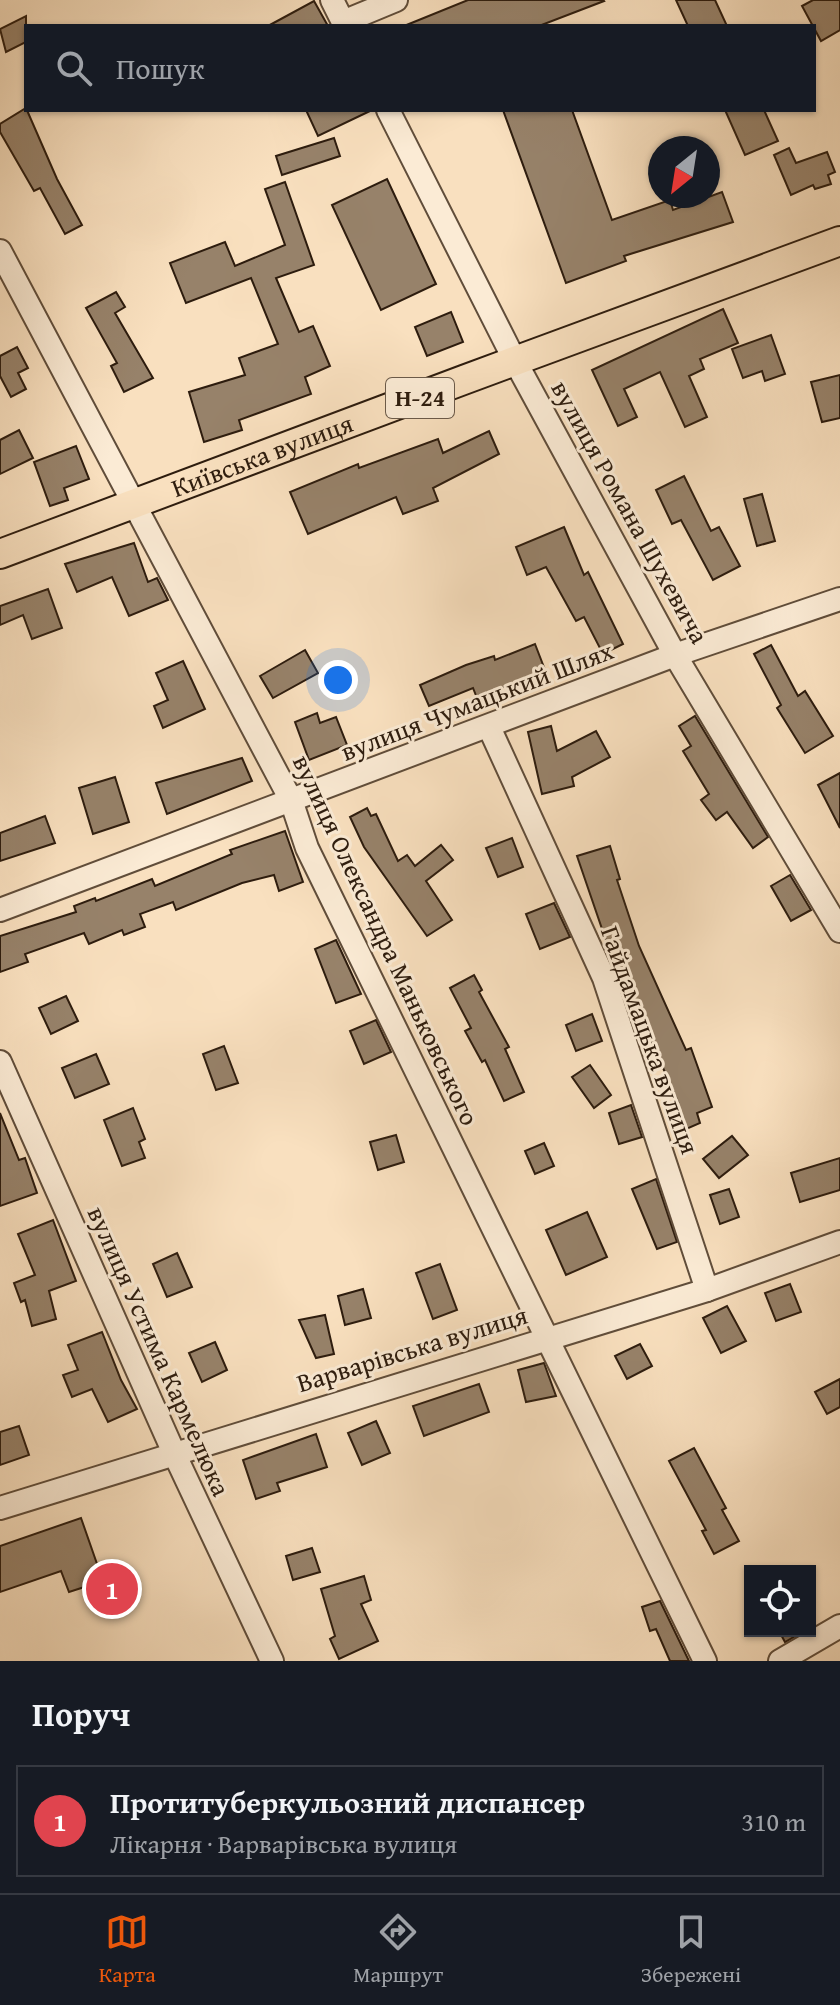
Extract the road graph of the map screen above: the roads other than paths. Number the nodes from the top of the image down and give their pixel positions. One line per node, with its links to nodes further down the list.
1 (332, 0): 3 (street)
2 (396, 0): 3 (street)
3 (344, 24)
4 (389, 112): 7 (street, вулиця Романа Шухевича)
5 (840, 241): 7 (main road, Київська вулиця / Н-24)
6 (0, 251): 8 (street, вулиця Олександра Маньковського)
7 (514, 359): 8 (main road, Київська вулиця / Н-24); 11 (street, вулиця Романа Шухевича)
8 (136, 503): 9 (main road, Київська вулиця / Н-24); 13 (street, вулиця Олександра Маньковського)
9 (0, 554)
10 (840, 599): 11 (street, вулиця Чумацький Шлях)
11 (675, 655): 12 (street, вулиця Чумацький Шлях); 15 (street, вулиця Романа Шухевича)
12 (489, 727): 13 (street, вулиця Чумацький Шлях); 18 (street, Гайдамацька вулиця)
13 (291, 800): 14 (street, вулиця Чумацький Шлях); 19 (street, вулиця Олександра Маньковського)
14 (0, 910)
15 (840, 931)
16 (0, 1062): 20 (street, вулиця Устима Кармелюка)
17 (840, 1242): 18 (street, Варварівська вулиця)
18 (707, 1290): 19 (street, Варварівська вулиця)
19 (546, 1338): 20 (street, Варварівська вулиця); 24 (street, вулиця Олександра Маньковського)
20 (174, 1453): 21 (street, Варварівська вулиця); 23 (street, вулиця Устима Кармелюка)
21 (0, 1508)
22 (840, 1626): 25 (street)
23 (272, 1661)
24 (705, 1661)
25 (780, 1661)

